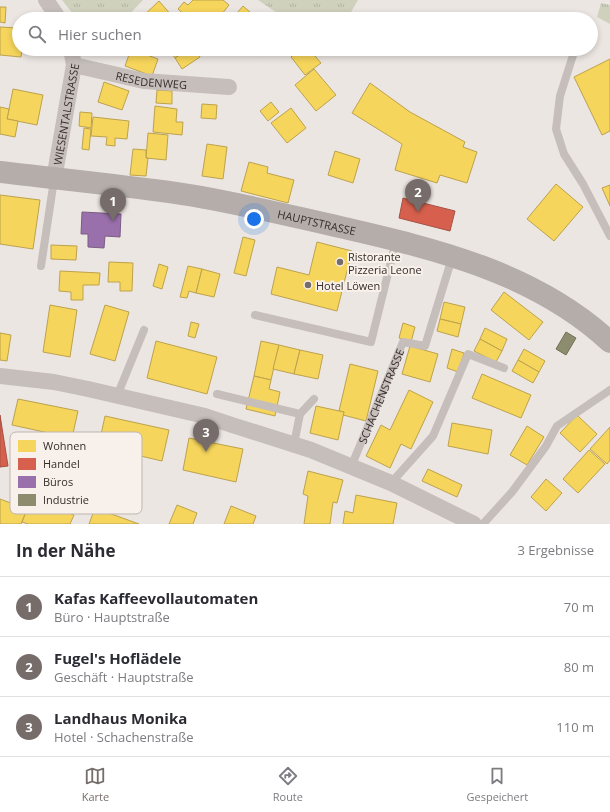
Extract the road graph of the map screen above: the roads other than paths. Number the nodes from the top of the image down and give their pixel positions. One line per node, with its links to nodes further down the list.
1 (46, 0): 2 (street)
2 (54, 12)
3 (72, 56): 5 (street, WIESENTALSTRASSE)
4 (573, 56): 9 (lane)
5 (74, 65): 6 (street, RESEDENWEG); 8 (street, WIESENTALSTRASSE)
6 (229, 87)
7 (0, 172): 8 (main road, HAUPTSTRASSE)
8 (54, 179): 10 (main road, HAUPTSTRASSE); 12 (lane)
9 (610, 236)
10 (396, 240): 11 (main road, HAUPTSTRASSE); 13 (lane)
11 (452, 257): 15 (main road, HAUPTSTRASSE); 24 (lane, SCHACHENSTRASSE)
12 (41, 266)
13 (256, 315)
14 (144, 330): 20 (lane)
15 (610, 342)
16 (504, 368): 25 (lane)
17 (0, 376): 20 (street)
18 (610, 390): 27 (lane)
19 (217, 394): 22 (lane)
20 (117, 396): 23 (street)
21 (314, 399): 22 (lane)
22 (300, 414): 23 (lane)
23 (294, 444): 24 (street)
24 (351, 467): 25 (street)
25 (391, 483): 26 (street)
26 (474, 524)
27 (483, 524)

